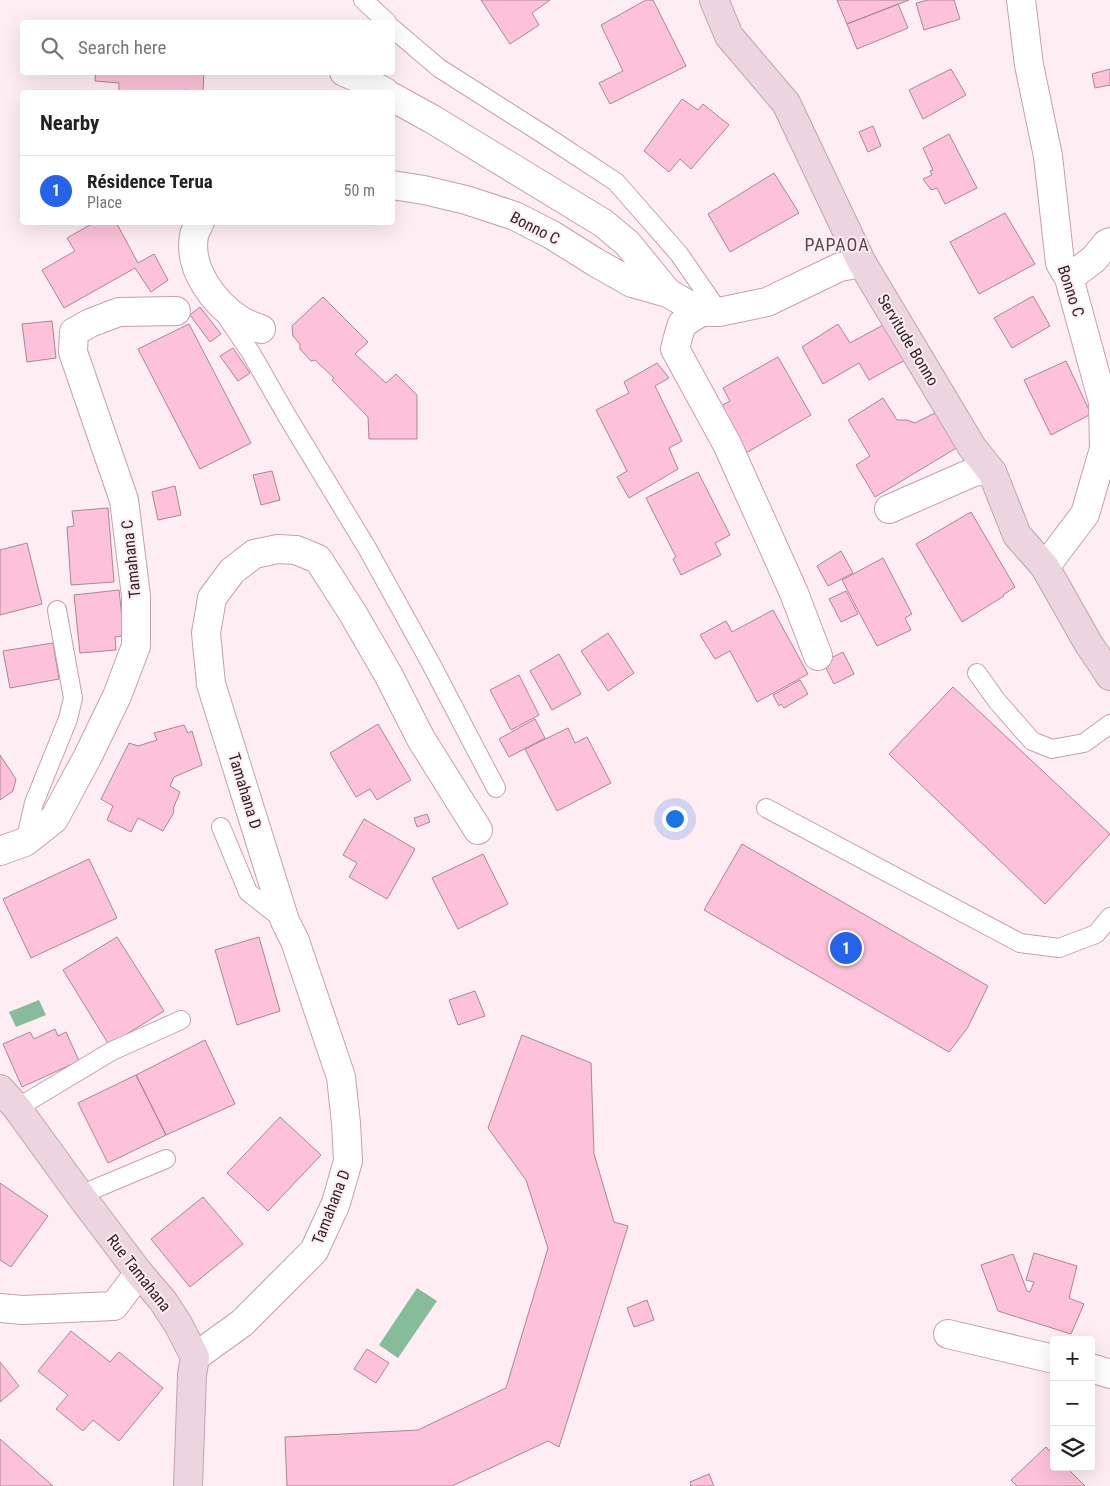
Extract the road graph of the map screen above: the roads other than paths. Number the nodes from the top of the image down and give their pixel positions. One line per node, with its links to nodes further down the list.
1 (363, 0): 4 (lane)
2 (714, 0): 12 (street, Servitude Bonno)
3 (1020, 6): 13 (street, Bonno C)
4 (385, 20)
5 (395, 31): 17 (lane)
6 (353, 75): 7 (street)
7 (380, 90)
8 (395, 99): 14 (street)
9 (395, 185): 14 (street, Bonno C)
10 (199, 225): 15 (street)
11 (1110, 242): 13 (street)
12 (862, 263): 17 (street); 19 (street, Servitude Bonno)
13 (1069, 278): 21 (street, Bonno C)
14 (668, 293): 17 (street)
15 (212, 294): 18 (street); 27 (lane)
16 (176, 311): 31 (street, Tamahana C)
17 (710, 312): 23 (street)
18 (261, 329)
19 (992, 472): 20 (street); 21 (street, Servitude Bonno)
20 (889, 509)
21 (1045, 567): 25 (street, Servitude Bonno)
22 (57, 610): 31 (lane)
23 (818, 656)
24 (977, 673): 26 (lane)
25 (1110, 676)
26 (1110, 724)
27 (496, 788)
28 (766, 808): 33 (lane)
29 (221, 827): 34 (lane)
30 (478, 830): 34 (street, Tamahana D)
31 (25, 842): 32 (street, Tamahana C)
32 (0, 851)
33 (1110, 917)
34 (285, 921): 42 (street, Tamahana D)
35 (181, 1020): 36 (lane)
36 (8, 1099): 38 (street, Rue Tamahana)
37 (166, 1159): 38 (lane)
38 (80, 1195): 39 (street, Rue Tamahana)
39 (139, 1273): 40 (street); 42 (street, Rue Tamahana)
40 (0, 1308)
41 (948, 1334): 43 (street)
42 (196, 1357): 46 (street)
43 (1050, 1358)
44 (1095, 1369): 45 (street)
45 (1110, 1374)
46 (188, 1486)

